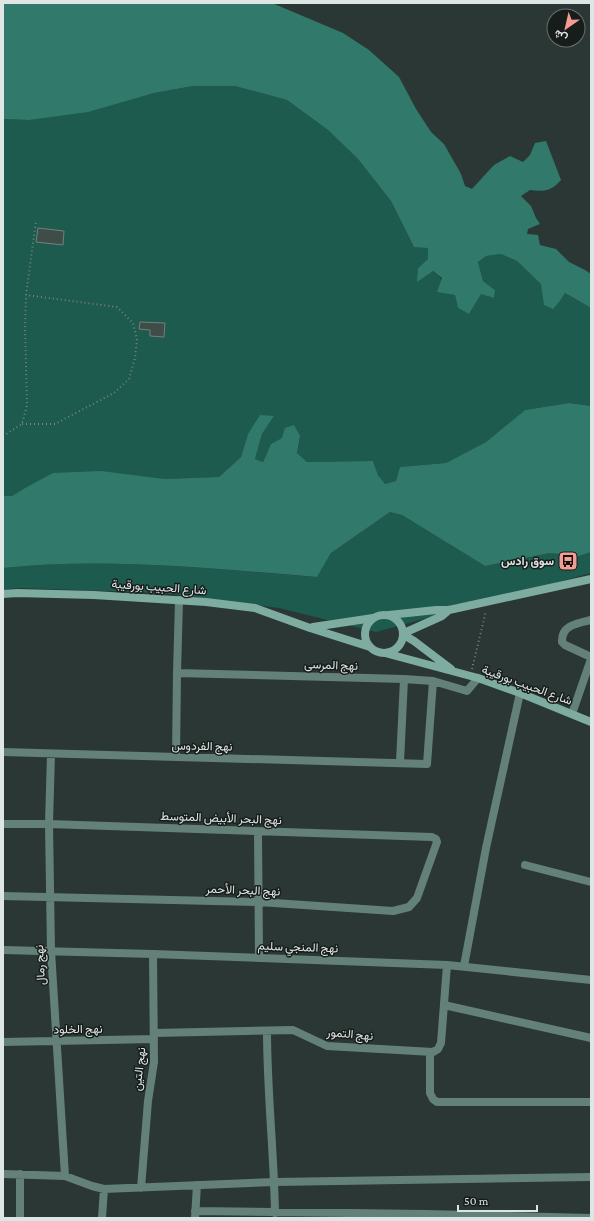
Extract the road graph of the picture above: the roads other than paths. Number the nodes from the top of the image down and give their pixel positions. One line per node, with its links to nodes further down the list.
1 (591, 578): 4 (street)
2 (3, 594): 3 (street, شارع الحبيب بورقيبة)
3 (180, 600): 8 (street, شارع الحبيب بورقيبة); 14 (street)
4 (449, 610): 5 (street); 9 (street)
5 (389, 615): 6 (street); 9 (street)
6 (374, 618): 8 (street, شارع الحبيب بورقيبة); 10 (street)
7 (591, 620): 12 (street)
8 (310, 628): 10 (street, شارع الحبيب بورقيبة)
9 (404, 634): 11 (street); 13 (street, شارع الحبيب بورقيبة)
10 (370, 647): 11 (street)
11 (385, 653): 13 (street, شارع الحبيب بورقيبة)
12 (591, 658): 19 (street)
13 (454, 672): 15 (street, شارع الحبيب بورقيبة)
14 (177, 673): 16 (street, نهج المرسى); 23 (street)
15 (474, 677): 17 (street, نهج المرسى); 18 (street, شارع الحبيب بورقيبة)
16 (404, 679): 17 (street, نهج المرسى); 24 (street)
17 (433, 681): 24 (street, نهج الفردوس)
18 (520, 693): 19 (street, شارع الحبيب بورقيبة); 39 (street)
19 (572, 714): 20 (street, شارع الحبيب بورقيبة)
20 (591, 722)
21 (3, 752): 22 (street, نهج الفردوس)
22 (51, 754): 23 (street, نهج الفردوس); 26 (street, نهج رمال)
23 (176, 757): 24 (street, نهج الفردوس)
24 (400, 762)
25 (3, 824): 26 (street, نهج البحر الأبيض المتوسط)
26 (49, 824): 27 (street, نهج البحر الأبيض المتوسط); 32 (street, نهج رمال)
27 (258, 832): 28 (street, نهج البحر الأبيض المتوسط); 33 (street)
28 (437, 840): 33 (street, نهج البحر الأحمر)
29 (525, 865): 30 (street)
30 (591, 882)
31 (3, 896): 32 (street, نهج البحر الأحمر)
32 (50, 896): 33 (street, نهج البحر الأحمر); 35 (street, نهج رمال)
33 (259, 902): 37 (street)
34 (3, 950): 35 (street, نهج المنجي سليم)
35 (51, 951): 36 (street, نهج المنجي سليم); 45 (street, نهج رمال)
36 (153, 954): 37 (street, نهج المنجي سليم); 43 (street, نهج التين)
37 (259, 958): 38 (street, نهج المنجي سليم)
38 (447, 965): 39 (street, نهج المنجي سليم); 41 (street)
39 (464, 966): 40 (street, نهج المنجي سليم)
40 (591, 980)
41 (444, 1006): 44 (street); 47 (street)
42 (267, 1031): 43 (street, نهج التمور); 47 (street, نهج التمور); 53 (street)
43 (154, 1036): 45 (street, نهج الخلود); 55 (street, نهج التين)
44 (591, 1038)
45 (56, 1041): 46 (street, نهج الخلود); 51 (street, نهج رمال)
46 (3, 1042)
47 (430, 1052): 48 (street)
48 (591, 1102)
49 (3, 1174): 50 (street)
50 (20, 1174): 51 (street); 62 (street)
51 (65, 1176): 56 (street)
52 (591, 1177): 53 (street)
53 (275, 1182): 54 (street); 57 (street)
54 (197, 1185): 55 (street); 58 (street)
55 (141, 1188): 56 (street)
56 (104, 1189): 63 (street)
57 (275, 1213): 58 (street); 59 (street)
58 (195, 1215)
59 (286, 1215): 60 (street)
60 (368, 1215): 61 (street)
61 (426, 1216): 64 (street)
62 (20, 1218)
63 (102, 1218)
64 (591, 1218)

